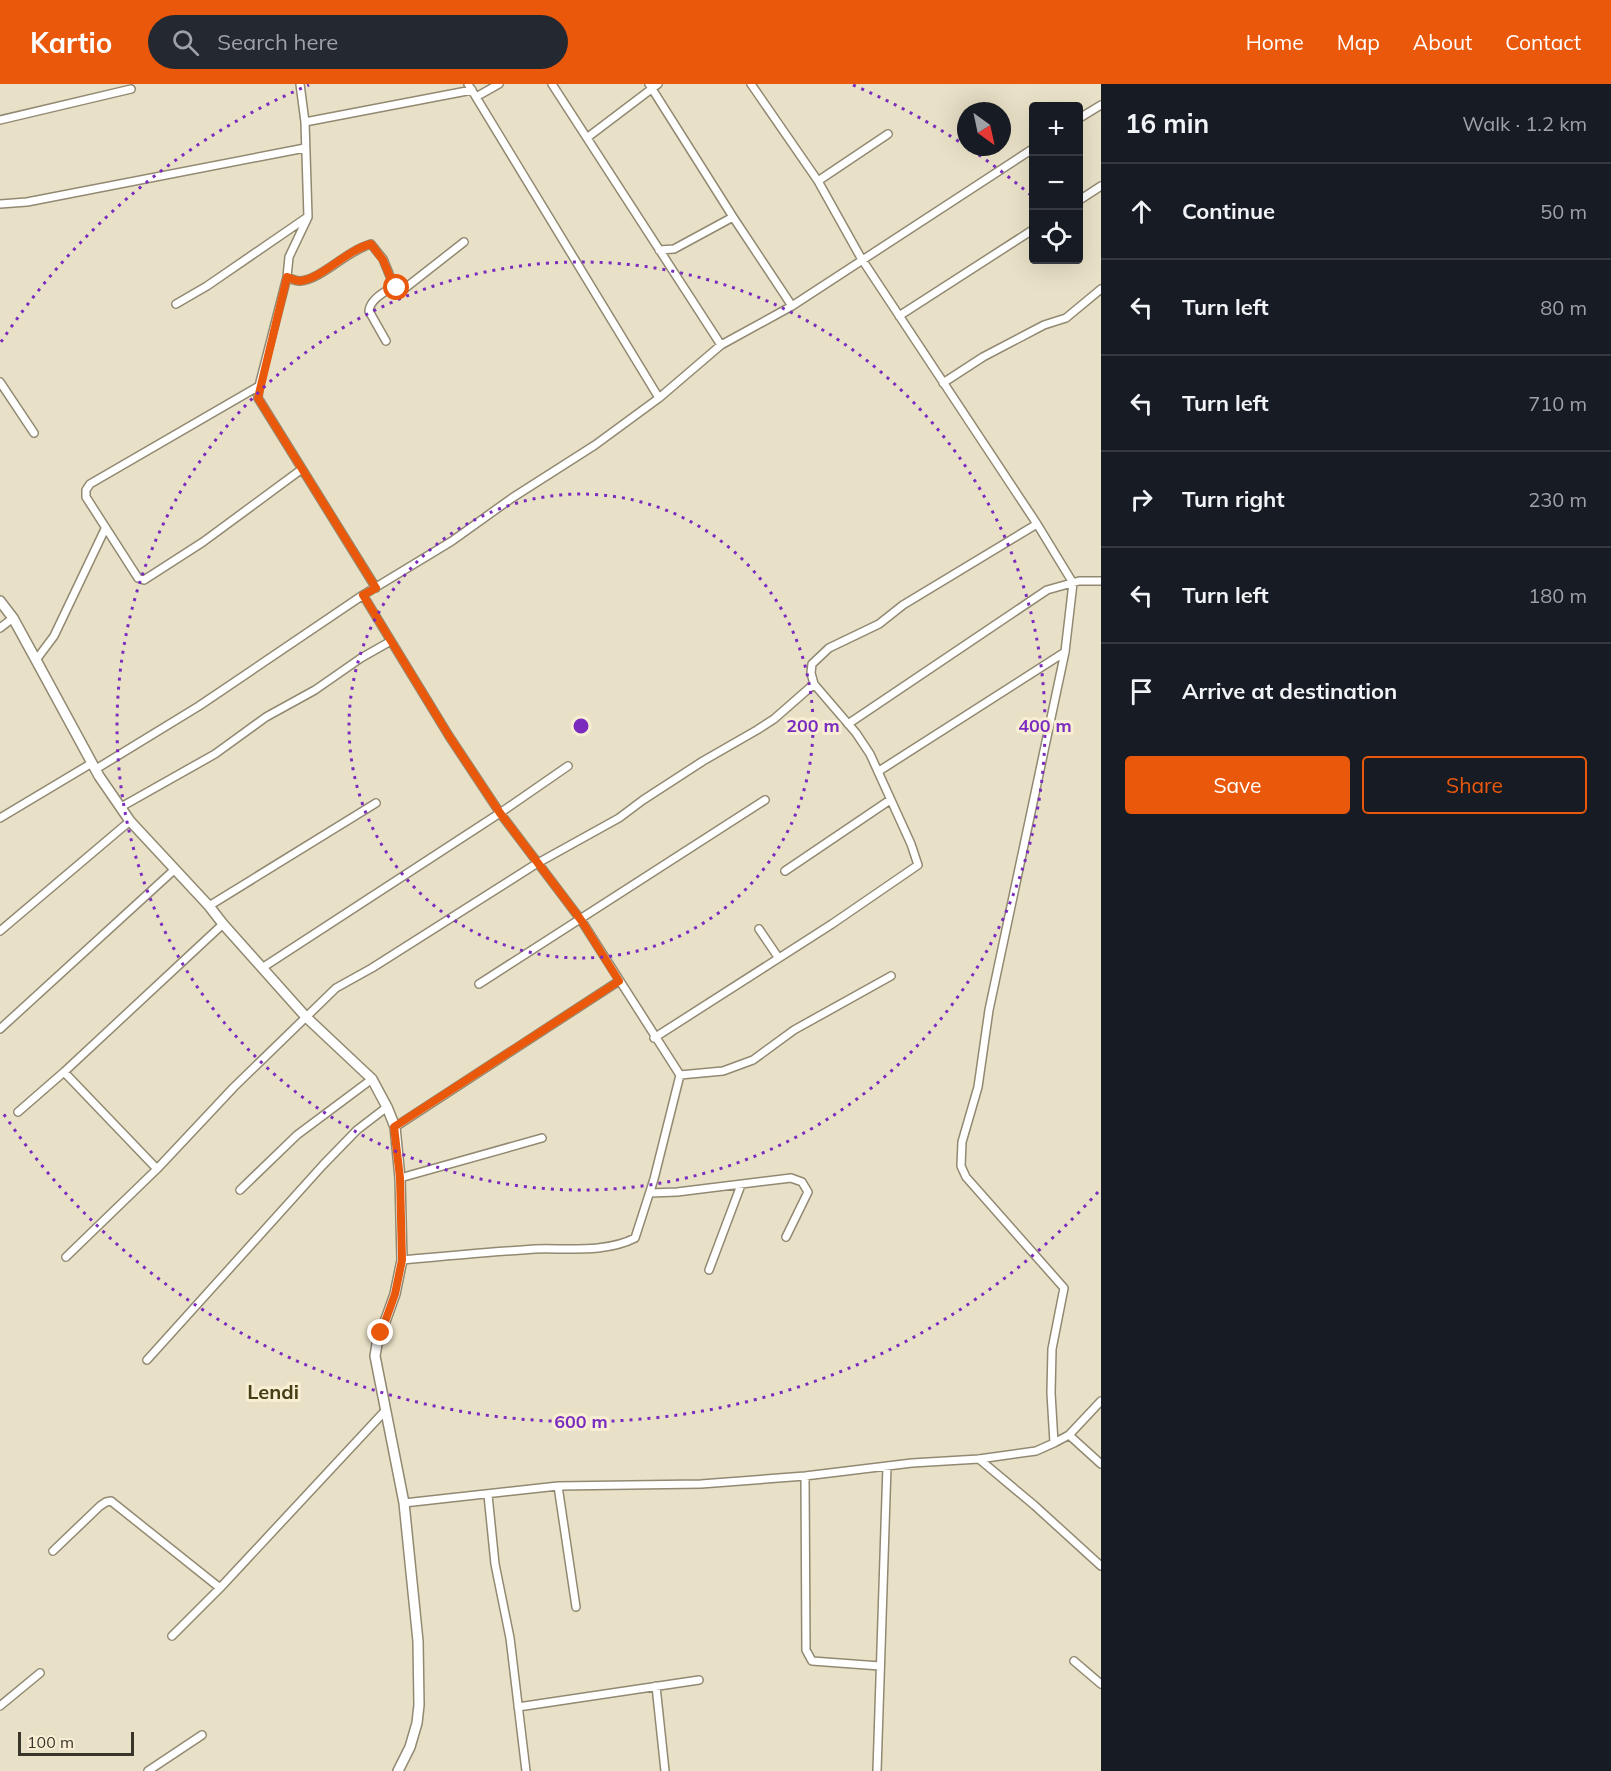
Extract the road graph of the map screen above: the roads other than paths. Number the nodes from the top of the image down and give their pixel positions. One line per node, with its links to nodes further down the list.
1 (300, 84): 11 (street)
2 (499, 84): 7 (street)
3 (552, 84): 13 (street)
4 (751, 84): 16 (street)
5 (653, 85): 13 (street); 21 (street)
6 (131, 89): 10 (street)
7 (472, 91): 11 (street); 37 (street)
8 (1101, 105): 9 (street)
9 (1083, 116)
10 (0, 120)
11 (305, 122): 14 (street)
12 (888, 134): 16 (street)
13 (588, 136): 24 (street)
14 (305, 148): 19 (street); 20 (street)
15 (1029, 151): 25 (street)
16 (818, 181): 25 (street)
17 (1101, 186): 18 (street)
18 (1083, 198)
19 (0, 204)
20 (308, 217): 26 (street); 29 (street)
21 (733, 217): 24 (street); 30 (street)
22 (1029, 233): 31 (street)
23 (464, 242): 27 (street)
24 (659, 250): 33 (street)
25 (861, 258): 30 (street); 31 (street)
26 (287, 277): 27 (street); 36 (street)
27 (394, 286): 32 (street)
28 (1101, 289): 35 (street)
29 (176, 304)
30 (792, 306): 33 (street)
31 (899, 316): 35 (street)
32 (386, 341)
33 (721, 345): 37 (street)
34 (0, 382): 38 (street)
35 (943, 383): 40 (street)
36 (259, 386): 39 (street); 41 (street)
37 (659, 398): 44 (street)
38 (34, 433)
39 (302, 469): 41 (street); 44 (street)
40 (1037, 524): 43 (street); 52 (street)
41 (105, 529): 51 (street)
42 (1101, 581): 43 (street)
43 (1073, 583): 50 (street); 53 (street)
44 (376, 588): 45 (street)
45 (363, 595): 49 (street); 54 (street)
46 (0, 601): 47 (main road)
47 (12, 618): 48 (street); 51 (main road)
48 (0, 628)
49 (391, 640): 60 (street); 61 (street)
50 (1065, 652): 56 (street); 100 (street)
51 (36, 660): 54 (main road)
52 (814, 684): 53 (street); 64 (street)
53 (848, 724): 56 (street)
54 (94, 766): 60 (main road); 62 (street)
55 (568, 766): 61 (street)
56 (879, 771): 57 (street)
57 (890, 800): 66 (street); 72 (street)
58 (765, 801): 68 (street)
59 (376, 803): 67 (street)
60 (121, 807): 63 (main road)
61 (500, 813): 64 (street); 73 (street)
62 (0, 818)
63 (130, 821): 65 (main road); 71 (street)
64 (536, 864): 68 (street); 77 (street)
65 (174, 870): 67 (main road); 78 (street)
66 (785, 871)
67 (209, 906): 69 (main road)
68 (581, 920): 75 (street); 76 (street)
69 (223, 924): 73 (main road); 80 (street)
70 (759, 929): 72 (street)
71 (0, 931)
72 (777, 957): 79 (street)
73 (262, 968): 77 (main road)
74 (891, 976): 81 (street)
75 (619, 981): 79 (street); 85 (street)
76 (479, 984)
77 (306, 1017): 82 (main road); 87 (street)
78 (0, 1029)
79 (654, 1038): 81 (street)
80 (64, 1072): 84 (street); 87 (street)
81 (680, 1075): 91 (street)
82 (372, 1079): 83 (main road); 90 (street)
83 (387, 1107): 85 (main road); 96 (street)
84 (18, 1112)
85 (394, 1127): 88 (main road)
86 (543, 1138): 88 (street)
87 (157, 1169): 93 (street)
88 (400, 1178): 94 (main road)
89 (741, 1185): 91 (street); 92 (street); 95 (street)
90 (240, 1190)
91 (650, 1192): 94 (street)
92 (786, 1237)
93 (66, 1257)
94 (402, 1260): 98 (main road)
95 (709, 1270)
96 (147, 1360)
97 (1101, 1401): 99 (street)
98 (384, 1412): 107 (main road); 110 (street)
99 (1068, 1435): 100 (street); 102 (street)
100 (1054, 1443): 101 (street)
101 (979, 1459): 103 (street); 109 (street)
102 (1101, 1464)
103 (887, 1466): 104 (street); 114 (street)
104 (805, 1476): 105 (street); 114 (street)
105 (558, 1486): 106 (street); 111 (street)
106 (488, 1495): 107 (street); 120 (street)
107 (404, 1503): 123 (main road)
108 (53, 1551): 110 (street)
109 (1101, 1566)
110 (220, 1588): 112 (street)
111 (576, 1607)
112 (172, 1636)
113 (1074, 1661): 117 (street)
114 (880, 1666): 126 (street)
115 (40, 1673): 119 (street)
116 (699, 1680): 118 (street)
117 (1101, 1684)
118 (656, 1686): 120 (street); 125 (street)
119 (0, 1706)
120 (518, 1707): 124 (street)
121 (202, 1735): 122 (street)
122 (148, 1771)
123 (398, 1771)
124 (526, 1771)
125 (665, 1771)
126 (877, 1771)

